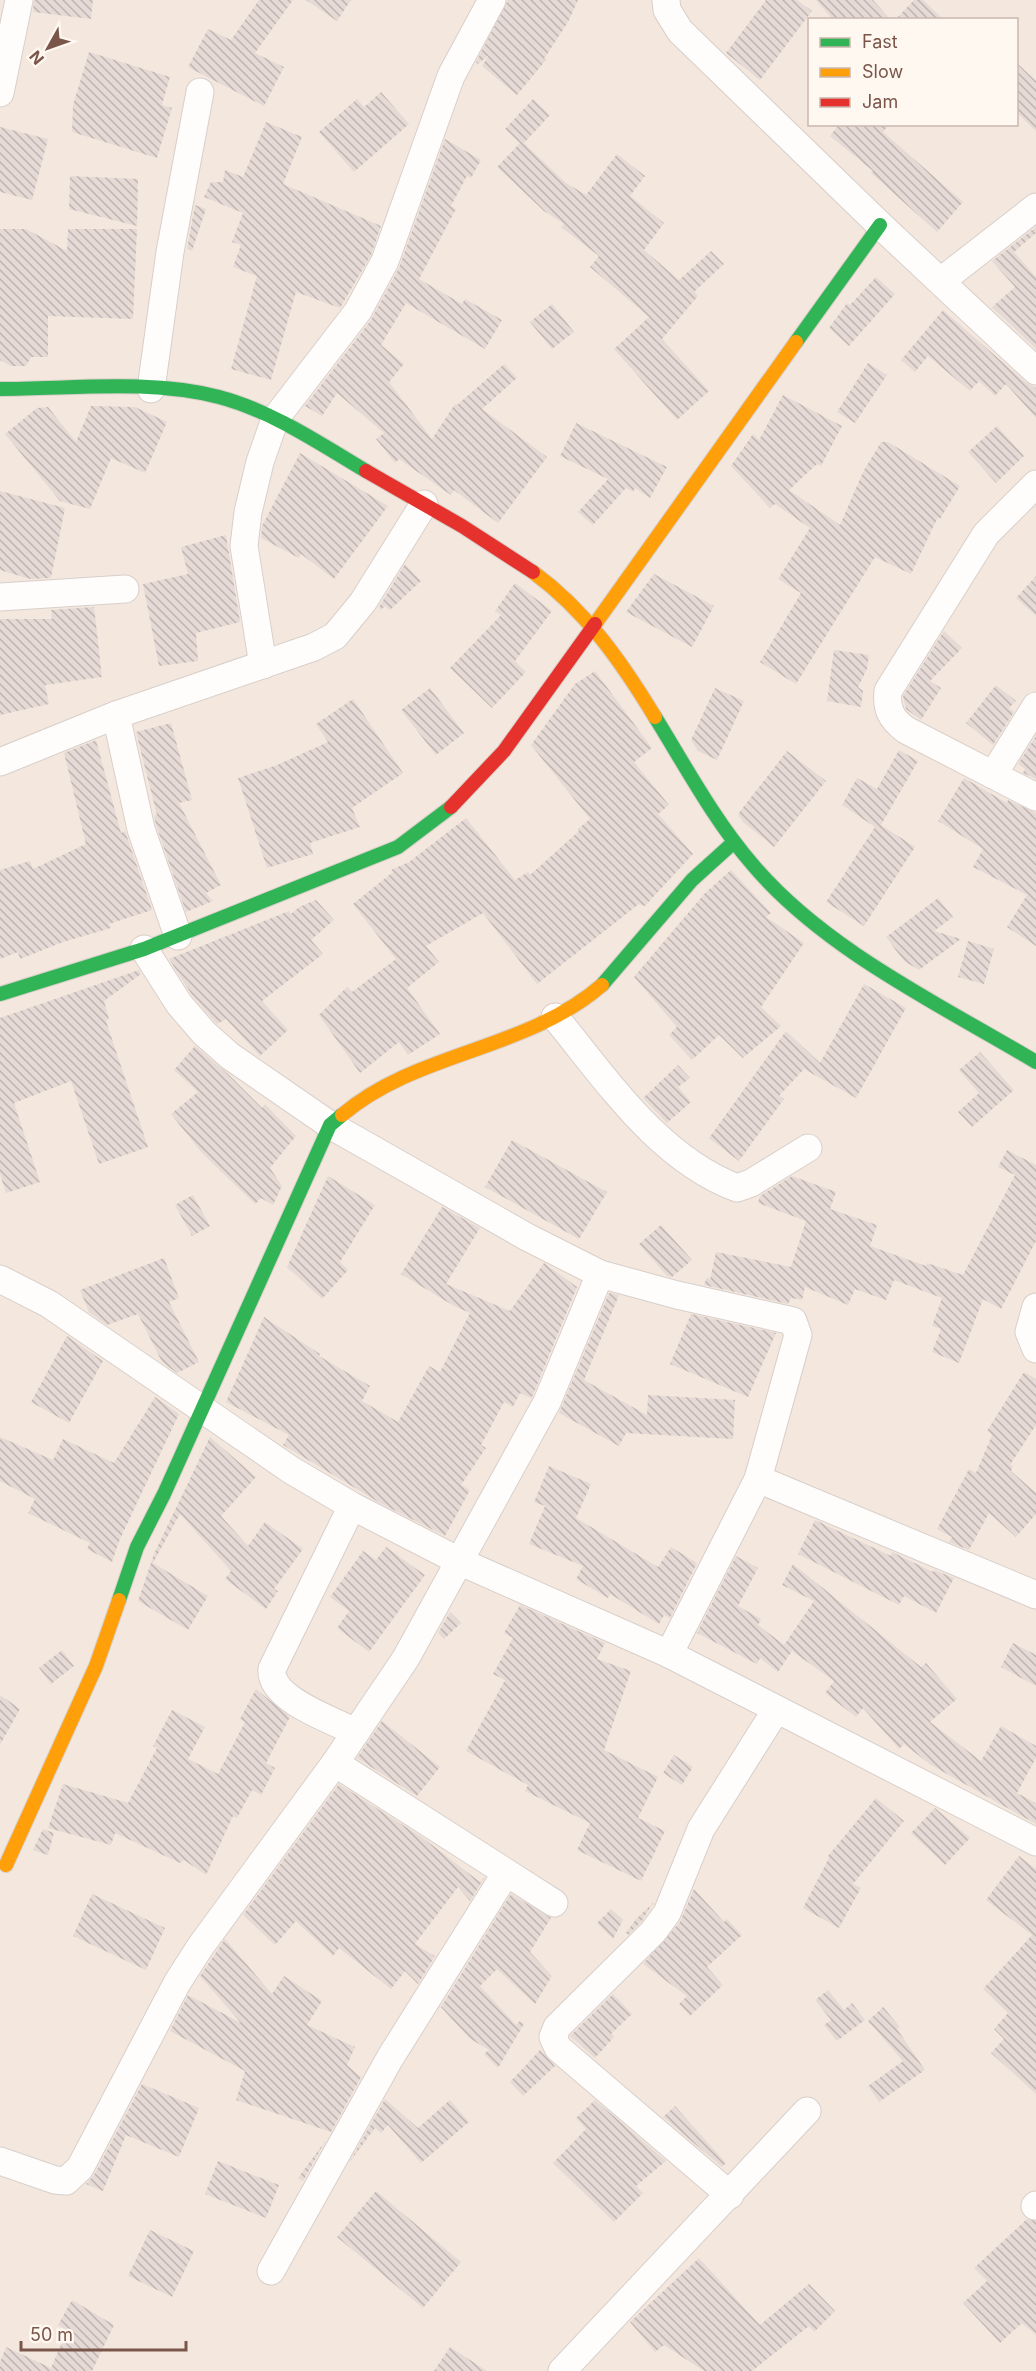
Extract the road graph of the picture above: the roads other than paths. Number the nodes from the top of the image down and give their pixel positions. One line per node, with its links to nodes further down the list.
1 (19, 0): 5 (street)
2 (492, 0): 12 (street)
3 (666, 0): 7 (street)
4 (200, 92): 11 (street)
5 (0, 93)
6 (1036, 207): 8 (street)
7 (880, 225): 8 (street); 17 (street)
8 (941, 280): 9 (street)
9 (1036, 371)
10 (0, 389): 11 (street)
11 (151, 389): 12 (street)
12 (275, 419): 14 (street); 18 (street)
13 (1036, 484): 22 (street)
14 (424, 504): 17 (street); 18 (street)
15 (125, 589): 16 (street)
16 (0, 597)
17 (593, 625): 24 (street); 25 (street)
18 (263, 665): 20 (street)
19 (1036, 706): 22 (street)
20 (116, 715): 21 (street); 25 (street)
21 (0, 762)
22 (993, 775): 23 (street)
23 (1036, 797)
24 (734, 842): 28 (street); 29 (street)
25 (178, 936): 26 (street)
26 (144, 949): 27 (street); 30 (street)
27 (0, 993)
28 (555, 1017): 30 (street); 31 (street)
29 (1036, 1062)
30 (330, 1125): 32 (street); 36 (street)
31 (808, 1148)
32 (600, 1274): 37 (street); 39 (street)
33 (0, 1280): 36 (street)
34 (1036, 1307): 35 (street)
35 (1036, 1349)
36 (202, 1408): 38 (street); 46 (street)
37 (758, 1479): 40 (street); 41 (street)
38 (352, 1506): 39 (street); 43 (street)
39 (461, 1562): 41 (street); 43 (street)
40 (1036, 1595)
41 (669, 1654): 42 (street)
42 (776, 1710): 45 (street); 51 (street)
43 (356, 1732): 44 (street)
44 (335, 1763): 47 (street); 50 (street)
45 (1036, 1842)
46 (6, 1865)
47 (506, 1873): 48 (street); 52 (street)
48 (554, 1903)
49 (807, 2111): 51 (street)
50 (0, 2161)
51 (730, 2195): 53 (street)
52 (271, 2271)
53 (562, 2371)

